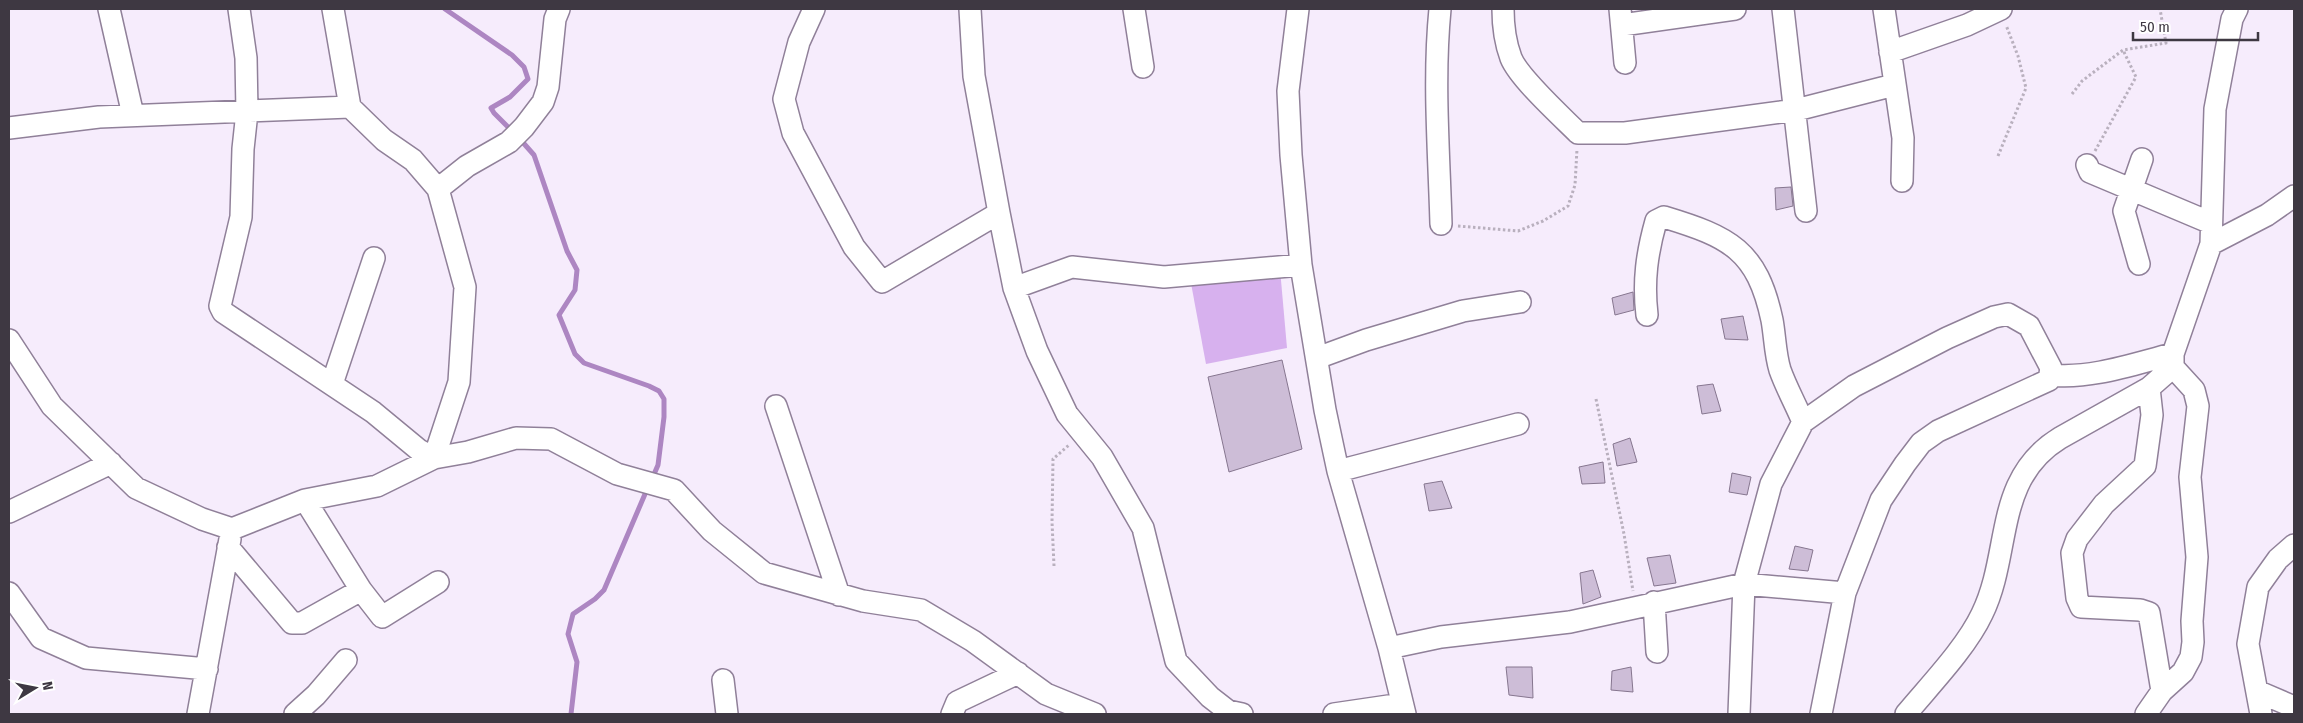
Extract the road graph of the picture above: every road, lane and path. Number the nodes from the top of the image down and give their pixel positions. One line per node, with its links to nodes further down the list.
1 (109, 9): 27 (street)
2 (239, 9): 26 (street)
3 (333, 9): 24 (street)
4 (558, 9): 34 (street)
5 (814, 9): 38 (street)
6 (970, 9): 38 (street)
7 (1134, 9): 21 (street)
8 (1298, 9): 44 (street)
9 (1440, 9): 40 (street)
10 (1503, 9): 29 (street)
11 (1735, 9): 17 (street)
12 (1783, 9): 25 (street)
13 (1884, 9): 19 (street)
14 (2000, 9): 19 (street); 30 (path)
15 (2160, 9): 18 (path)
16 (2237, 9): 39 (street)
17 (1621, 17): 20 (street)
18 (2123, 50): 23 (path); 32 (path)
19 (1890, 52): 22 (street)
20 (1625, 64)
21 (1143, 67)
22 (1894, 85): 25 (street); 33 (street)
23 (2072, 94)
24 (350, 107): 26 (street); 34 (street)
25 (1796, 110): 29 (street); 37 (street)
26 (247, 112): 27 (street); 52 (street)
27 (133, 115): 28 (street)
28 (9, 128)
29 (1578, 133): 40 (path)
30 (1998, 156)
31 (2142, 159): 35 (street)
32 (2087, 165): 35 (street)
33 (1902, 181)
34 (438, 189): 59 (street)
35 (2130, 189): 39 (street); 43 (street)
36 (2294, 196): 41 (street)
37 (1806, 211)
38 (998, 213): 45 (street)
39 (2211, 223): 41 (street)
40 (1441, 224)
41 (2211, 244): 50 (street)
42 (374, 258): 52 (street)
43 (2139, 264)
44 (1300, 265): 45 (street); 49 (street)
45 (1014, 288): 58 (street)
46 (1520, 302): 49 (street)
47 (1647, 314): 56 (street)
48 (9, 340): 60 (street)
49 (1317, 358): 61 (street)
50 (2173, 361): 51 (street); 53 (street); 80 (street)
51 (2052, 375): 56 (street); 71 (street)
52 (332, 384): 59 (street)
53 (2149, 388): 80 (street); 93 (street)
54 (1596, 399): 73 (path)
55 (776, 406): 72 (street)
56 (1803, 422): 68 (street)
57 (1518, 424): 61 (street)
58 (1082, 433): 66 (path); 89 (street)
59 (434, 458): 62 (street); 72 (street)
60 (111, 463): 63 (street); 64 (street)
61 (1338, 471): 74 (street)
62 (305, 500): 64 (street); 69 (street)
63 (9, 512)
64 (230, 538): 69 (street); 77 (street)
65 (2294, 545): 81 (street)
66 (1054, 566)
67 (438, 582): 69 (street)
68 (1744, 584): 71 (street); 73 (street); 91 (street)
69 (361, 590)
70 (9, 593): 77 (street)
71 (1845, 593): 92 (street)
72 (839, 595): 78 (street)
73 (1644, 604): 74 (street); 75 (street)
74 (1389, 648): 83 (street)
75 (1657, 652)
76 (346, 660): 85 (street)
77 (207, 669): 84 (street)
78 (1018, 673): 87 (street); 88 (street)
79 (723, 680): 86 (street)
80 (2162, 691): 94 (street)
81 (2259, 692): 82 (street); 95 (street)
82 (2294, 707)
83 (1403, 709): 90 (street)
84 (198, 714)
85 (295, 714)
86 (727, 714)
87 (952, 714)
88 (1095, 714)
89 (1242, 714)
90 (1334, 714)
91 (1739, 714)
92 (1821, 714)
93 (1906, 714)
94 (2146, 714)
95 (2261, 714)

